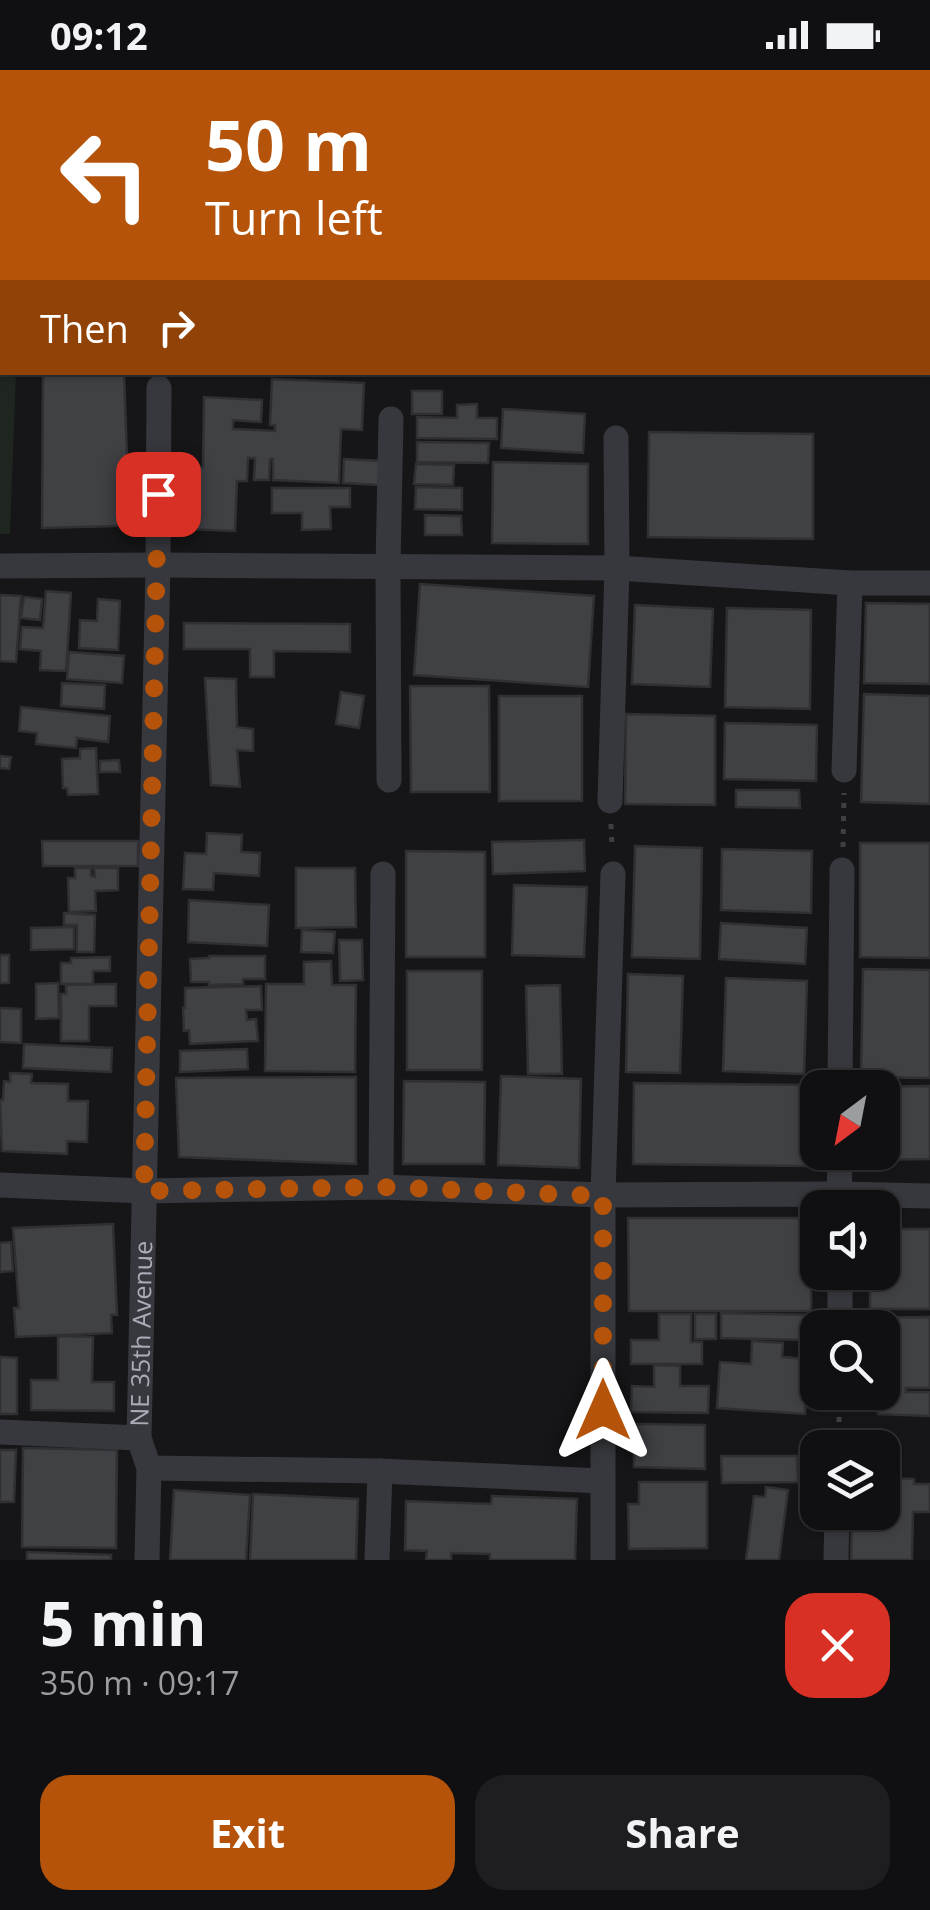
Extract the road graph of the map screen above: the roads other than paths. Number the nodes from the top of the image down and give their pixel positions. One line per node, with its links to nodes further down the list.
1 (159, 388): 4 (street, NE 35th Avenue)
2 (391, 419): 6 (street)
3 (616, 438): 7 (street)
4 (158, 564): 5 (street); 6 (street); 19 (street, NE 35th Avenue)
5 (0, 566)
6 (388, 566): 7 (street); 11 (street)
7 (617, 568): 8 (street); 12 (street)
8 (850, 582): 9 (street); 10 (street)
9 (930, 583)
10 (844, 770)
11 (389, 780)
12 (610, 802)
13 (842, 870): 16 (street)
14 (383, 874): 18 (street)
15 (613, 874): 20 (street)
16 (840, 1070)
17 (0, 1186): 19 (street)
18 (382, 1187): 19 (street); 20 (street)
19 (144, 1191): 25 (street, NE 35th Avenue)
20 (603, 1196): 23 (street); 28 (street)
21 (930, 1196): 22 (street)
22 (900, 1198)
23 (800, 1200)
24 (0, 1432): 25 (street)
25 (139, 1438): 26 (street, NE 35th Avenue)
26 (149, 1468): 27 (street); 30 (street, NE 35th Avenue)
27 (380, 1471): 28 (street); 31 (street)
28 (602, 1481): 32 (street)
29 (837, 1530): 33 (street)
30 (147, 1560)
31 (377, 1560)
32 (603, 1560)
33 (836, 1560)

